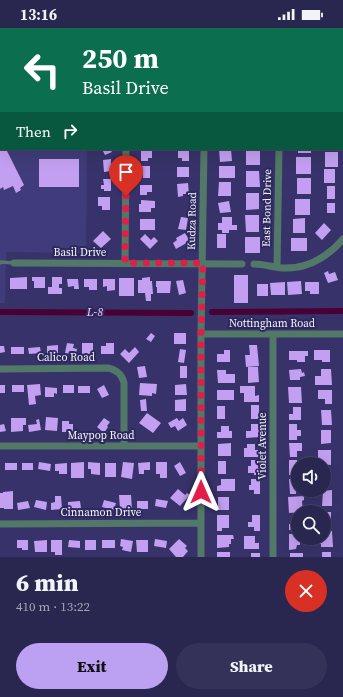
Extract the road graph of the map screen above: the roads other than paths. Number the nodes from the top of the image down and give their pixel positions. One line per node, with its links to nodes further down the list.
1 (206, 28): 2 (street)
2 (300, 28)
3 (126, 150): 8 (street)
4 (204, 150): 9 (street, Kudza Road)
5 (279, 150): 13 (street, East Bond Drive)
6 (343, 239): 13 (street)
7 (0, 262): 10 (lane)
8 (125, 263): 9 (street, Basil Drive); 10 (street, Basil Drive)
9 (203, 263): 11 (street, Basil Drive); 14 (street, Kudza Road)
10 (14, 264)
11 (242, 264)
12 (254, 264): 13 (street)
13 (277, 267)
14 (201, 334): 15 (street, Nottingham Road); 20 (street, Kudza Road)
15 (273, 334): 16 (street, Nottingham Road); 24 (street, Violet Avenue)
16 (343, 334)
17 (0, 369): 19 (street, Calico Road)
18 (0, 446): 19 (street, Maypop Road)
19 (124, 446): 20 (street, Maypop Road)
20 (201, 446): 21 (street, Kudza Road)
21 (201, 523): 22 (street, Cinnamon Drive); 23 (street, Kudza Road)
22 (0, 524)
23 (201, 557)
24 (273, 557)

